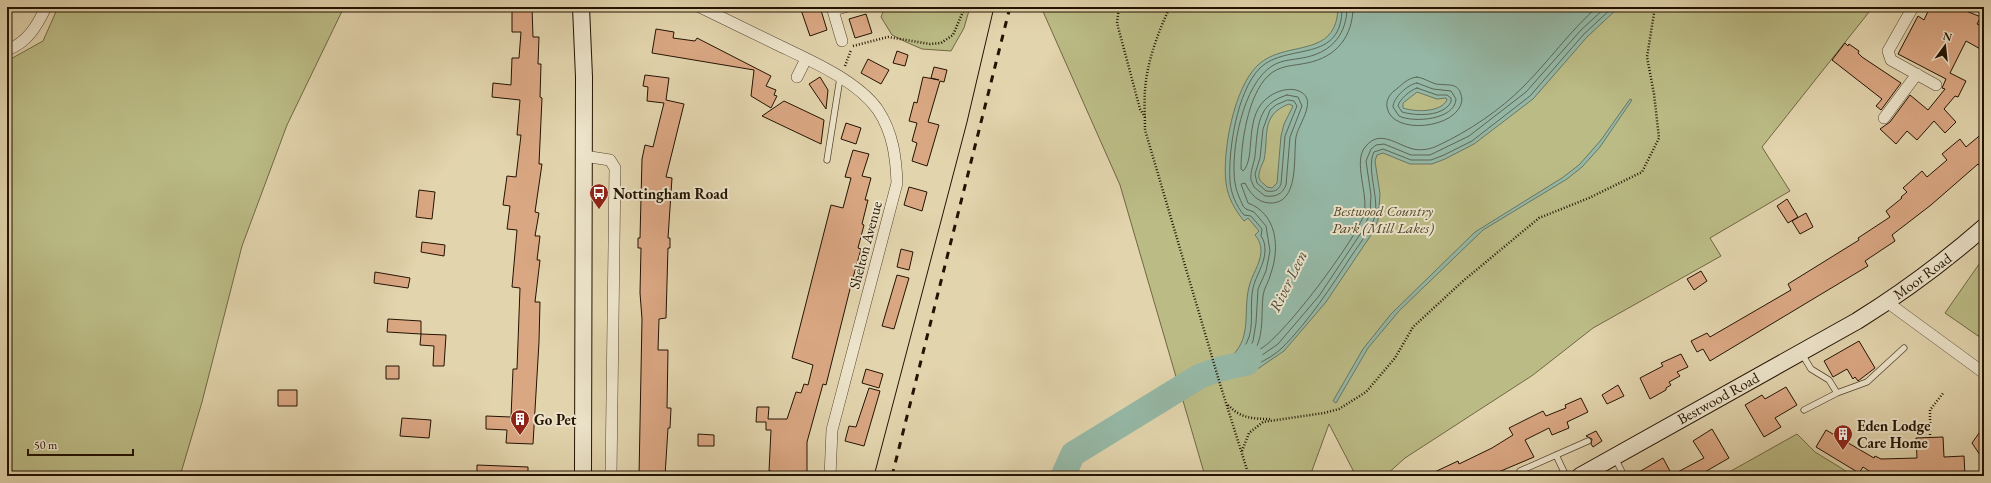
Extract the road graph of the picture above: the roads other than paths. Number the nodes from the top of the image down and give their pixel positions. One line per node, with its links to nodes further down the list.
1 (46, 7): 9 (street)
2 (581, 7): 16 (main road)
3 (700, 7): 7 (street, Shelton Avenue)
4 (844, 7): 6 (street)
5 (1913, 7): 11 (street)
6 (833, 9): 8 (street)
7 (713, 10): 10 (street, Shelton Avenue)
8 (842, 41)
9 (7, 50)
10 (806, 59): 12 (street); 13 (street, Shelton Avenue)
11 (1917, 74): 14 (street); 15 (street)
12 (797, 77)
13 (840, 78): 17 (lane); 32 (street, Shelton Avenue)
14 (1936, 85)
15 (1884, 118)
16 (584, 156): 30 (main road); 31 (street)
17 (827, 160)
18 (1984, 227): 19 (main road, Moor Road)
19 (1887, 302): 20 (main road, Moor Road); 23 (street)
20 (1857, 321): 22 (main road, Bestwood Road)
21 (1904, 348): 24 (lane)
22 (1801, 352): 24 (lane); 28 (main road, Bestwood Road)
23 (1984, 373)
24 (1837, 393): 25 (lane)
25 (1804, 410)
26 (1588, 441): 27 (lane)
27 (1556, 455): 29 (lane); 33 (lane)
28 (1614, 457): 34 (main road, Bestwood Road); 35 (lane)
29 (1520, 471)
30 (583, 476)
31 (611, 476)
32 (830, 476)
33 (1566, 476)
34 (1580, 476)
35 (1624, 476)

